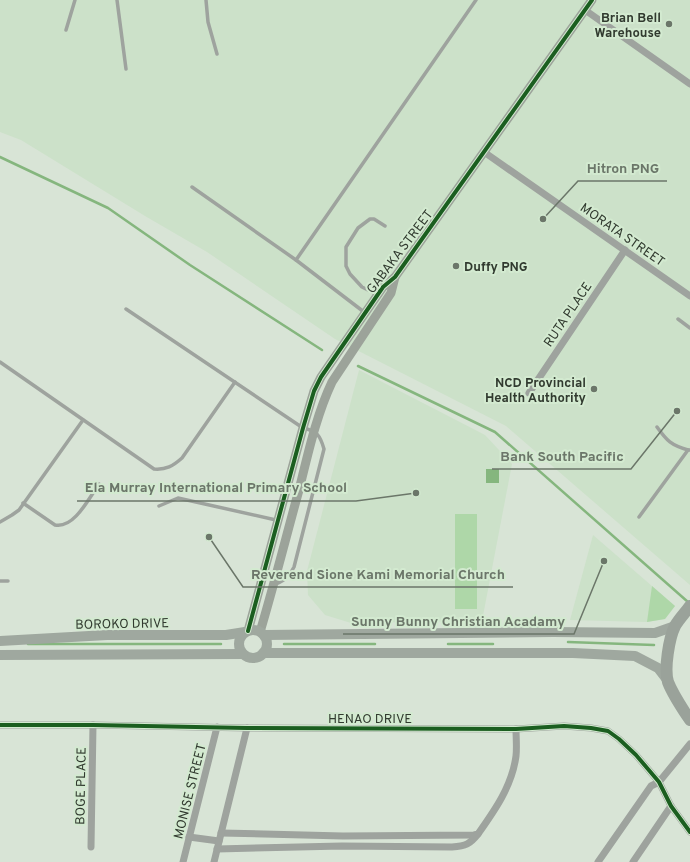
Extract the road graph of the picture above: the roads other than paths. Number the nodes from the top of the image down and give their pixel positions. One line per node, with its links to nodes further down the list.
1 (75, 0): 7 (lane)
2 (117, 0): 9 (lane)
3 (206, 0): 8 (lane)
4 (476, 0): 15 (lane)
5 (592, 0): 6 (street, GABAKA STREET)
6 (585, 10): 10 (street); 11 (street, GABAKA STREET)
7 (66, 30)
8 (217, 54)
9 (126, 69)
10 (690, 84)
11 (484, 152): 14 (street, MORATA STREET); 16 (street, GABAKA STREET)
12 (192, 187): 15 (lane)
13 (385, 226): 17 (lane)
14 (625, 250): 18 (street, MORATA STREET); 25 (street, RUTA PLACE)
15 (296, 260): 20 (lane)
16 (394, 277): 17 (street, GABAKA STREET); 29 (street, GABAKA STREET)
17 (378, 295): 20 (street, GABAKA STREET)
18 (690, 296)
19 (126, 309): 24 (lane)
20 (365, 313): 28 (street, GABAKA STREET)
21 (678, 319): 22 (lane)
22 (690, 328)
23 (0, 362): 26 (lane)
24 (235, 382): 26 (lane); 28 (lane)
25 (529, 393)
26 (83, 420): 32 (lane)
27 (657, 427): 30 (lane)
28 (302, 428): 29 (lane); 35 (street, GABAKA STREET)
29 (314, 430): 39 (street, GABAKA STREET); 39 (lane)
30 (689, 450): 34 (lane)
31 (99, 484): 32 (lane)
32 (23, 503): 36 (lane)
33 (159, 506): 35 (lane)
34 (639, 517)
35 (278, 521): 42 (street, GABAKA STREET)
36 (0, 522)
37 (0, 581): 38 (lane)
38 (8, 581)
39 (274, 584): 43 (street, GABAKA STREET)
40 (690, 606): 41 (highway)
41 (677, 623): 43 (main road); 48 (highway)
42 (246, 631): 43 (main road); 44 (main road, BOROKO DRIVE); 46 (main road)
43 (262, 633): 45 (main road)
44 (0, 641)
45 (263, 653): 46 (main road); 48 (main road)
46 (243, 654): 47 (main road)
47 (0, 655)
48 (668, 681): 49 (highway)
49 (690, 720)
50 (0, 725): 51 (street, HENAO DRIVE)
51 (93, 725): 52 (street, HENAO DRIVE); 63 (street, BOGE PLACE)
52 (217, 727): 53 (street, HENAO DRIVE); 61 (street, MONISE STREET)
53 (247, 728): 54 (street, HENAO DRIVE); 59 (street)
54 (516, 728): 56 (street, HENAO DRIVE); 60 (street)
55 (690, 744): 56 (street)
56 (659, 782): 57 (street, HENAO DRIVE); 67 (street)
57 (671, 806): 58 (street, HENAO DRIVE); 68 (street)
58 (690, 832)
59 (221, 833): 60 (street); 62 (street)
60 (476, 834): 64 (street)
61 (189, 837): 62 (street); 65 (street, MONISE STREET)
62 (219, 841): 64 (street)
63 (90, 847)
64 (217, 849): 66 (street)
65 (183, 862)
66 (214, 862)
67 (598, 862)
68 (633, 862)

